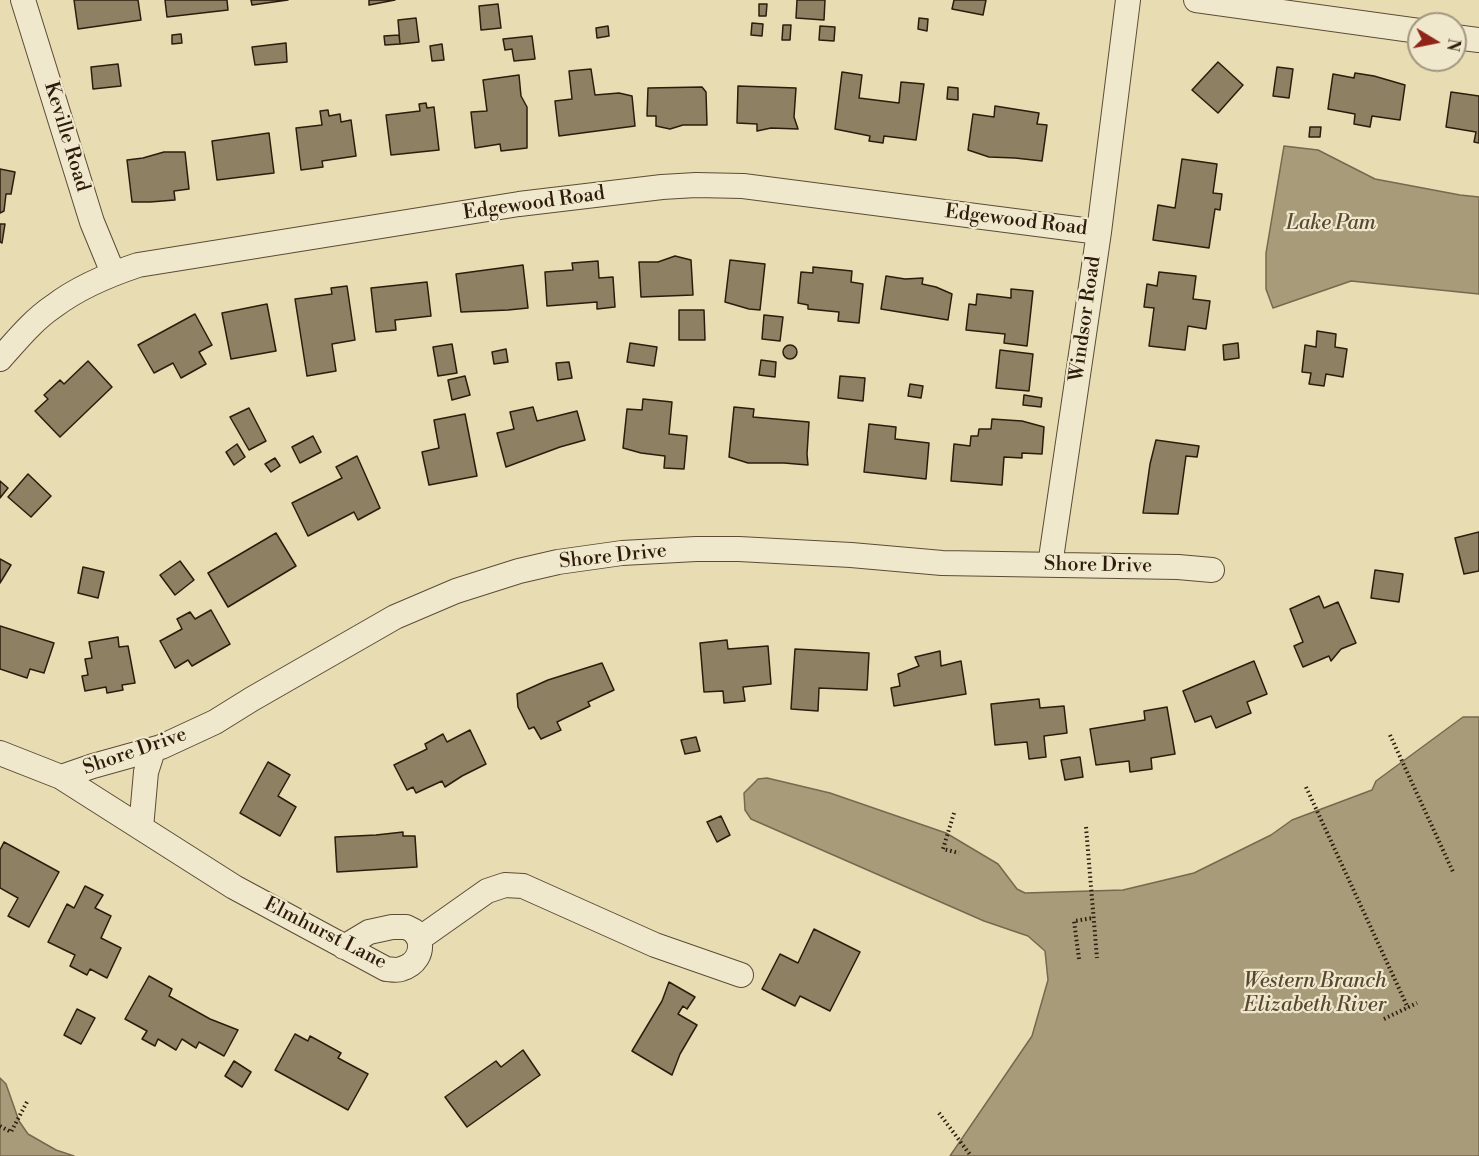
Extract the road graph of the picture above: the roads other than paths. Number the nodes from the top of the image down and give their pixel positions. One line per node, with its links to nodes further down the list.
1 (23, 0): 6 (street, Keville Road)
2 (1128, 0): 5 (street, Windsor Road)
3 (1196, 0): 4 (street)
4 (1407, 30)
5 (1099, 232): 6 (street, Edgewood Road); 8 (street, Windsor Road)
6 (113, 273): 7 (street, Edgewood Road)
7 (0, 358)
8 (1050, 565): 9 (street, Shore Drive); 10 (street, Shore Drive)
9 (1212, 570)
10 (153, 750): 12 (street, Shore Drive); 13 (street)
11 (0, 753): 12 (street, Elmhurst Lane)
12 (61, 777): 13 (street, Elmhurst Lane)
13 (141, 828): 15 (street, Elmhurst Lane)
14 (419, 939): 15 (street); 15 (street, Elmhurst Lane); 16 (street)
15 (344, 947)
16 (741, 975)

